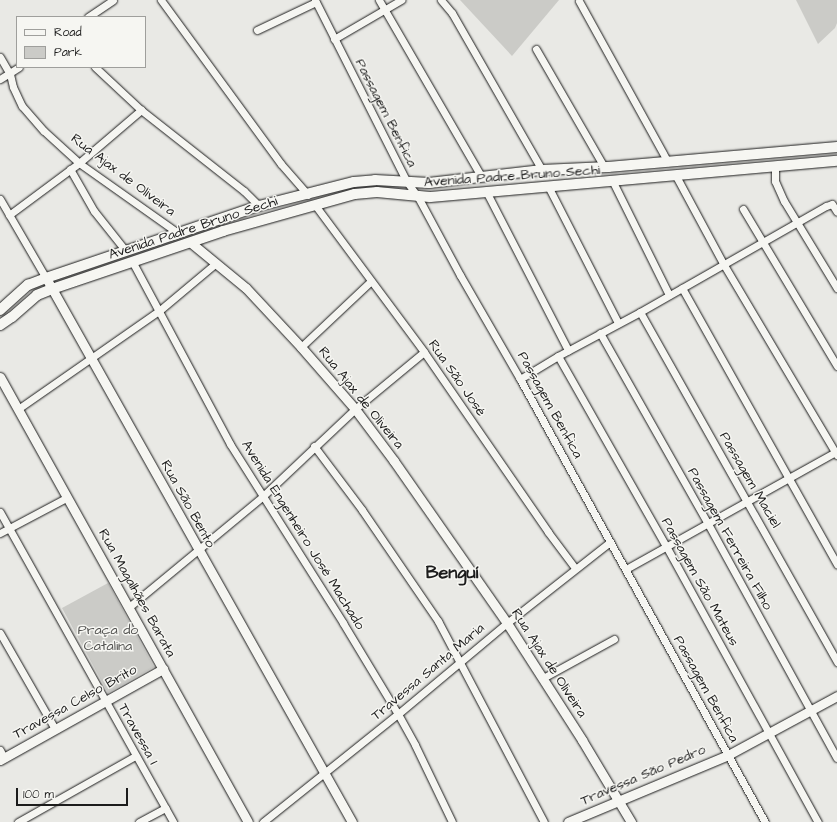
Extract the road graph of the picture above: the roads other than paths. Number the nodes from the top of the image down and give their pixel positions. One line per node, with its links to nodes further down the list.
1 (113, 0): 9 (street)
2 (161, 0): 33 (street)
3 (379, 0): 8 (street)
4 (401, 0): 8 (street)
5 (441, 0): 26 (street)
6 (315, 1): 10 (street); 11 (street, Passagem Benfica)
7 (579, 1): 20 (street)
8 (384, 10): 11 (street); 27 (street)
9 (89, 16)
10 (257, 30)
11 (334, 39): 29 (street, Passagem Benfica)
12 (536, 49): 24 (street)
13 (0, 57): 16 (street, Rua Ajax de Oliveira)
14 (18, 68): 16 (street)
15 (96, 68): 18 (street)
16 (10, 74): 17 (street); 22 (street, Rua Ajax de Oliveira)
17 (0, 79)
18 (141, 110): 22 (street); 37 (street)
19 (837, 147): 20 (main road, Avenida Padre Bruno Sechi)
20 (668, 162): 24 (main road, Avenida Padre Bruno Sechi)
21 (837, 162): 23 (main road, Avenida Padre Bruno Sechi)
22 (79, 163): 25 (street); 42 (street, Rua Ajax de Oliveira)
23 (775, 166): 28 (main road, Avenida Padre Bruno Sechi); 41 (street)
24 (604, 167): 26 (main road, Avenida Padre Bruno Sechi)
25 (70, 169): 40 (street); 45 (street)
26 (542, 170): 27 (main road, Avenida Padre Bruno Sechi)
27 (481, 176): 29 (main road, Avenida Padre Bruno Sechi)
28 (676, 176): 30 (main road, Avenida Padre Bruno Sechi); 48 (street)
29 (407, 182): 33 (main road, Avenida Padre Bruno Sechi); 34 (street, Passagem Benfica)
30 (613, 182): 31 (main road, Avenida Padre Bruno Sechi); 54 (street)
31 (548, 186): 32 (main road, Avenida Padre Bruno Sechi); 58 (street)
32 (487, 193): 34 (main road, Avenida Padre Bruno Sechi); 62 (street)
33 (308, 195): 37 (main road, Avenida Padre Bruno Sechi)
34 (418, 197): 36 (main road, Avenida Padre Bruno Sechi); 68 (street, Passagem Benfica)
35 (0, 199): 40 (street, Rua São Bento)
36 (315, 205): 43 (main road, Avenida Padre Bruno Sechi); 50 (street, Rua São José)
37 (259, 206): 42 (main road, Avenida Padre Bruno Sechi)
38 (743, 209): 44 (street)
39 (837, 212): 41 (street)
40 (9, 215): 49 (street, Rua São Bento)
41 (797, 223): 44 (street); 53 (street)
42 (178, 233): 43 (main road, Rua Ajax de Oliveira); 45 (main road, Avenida Padre Bruno Sechi)
43 (190, 242): 46 (main road, Avenida Padre Bruno Sechi); 47 (street, Rua Ajax de Oliveira)
44 (763, 242): 48 (street); 66 (street)
45 (125, 250): 49 (main road, Avenida Padre Bruno Sechi)
46 (132, 261): 51 (main road, Avenida Padre Bruno Sechi); 56 (street, Avenida Engenheiro José Machado)
47 (216, 263): 56 (street); 61 (street, Rua Ajax de Oliveira)
48 (724, 265): 52 (street); 72 (street)
49 (46, 278): 51 (street, Rua São Bento); 55 (main road, Avenida Padre Bruno Sechi)
50 (371, 281): 61 (street); 63 (street, Rua São José)
51 (52, 288): 59 (main road, Avenida Padre Bruno Sechi); 65 (street, Rua São Bento)
52 (682, 288): 54 (street); 73 (street)
53 (837, 288)
54 (669, 295): 57 (street)
55 (0, 310)
56 (160, 310): 65 (street); 74 (street, Avenida Engenheiro José Machado)
57 (640, 312): 58 (street); 76 (street, Passagem Maciel)
58 (618, 323): 60 (street)
59 (0, 325)
60 (600, 333): 62 (street); 78 (street, Passagem Ferreira Filho)
61 (301, 347): 70 (street, Rua Ajax de Oliveira)
62 (568, 350): 64 (street)
63 (424, 352): 70 (street); 85 (street, Rua São José)
64 (558, 356): 68 (street); 82 (street, Passagem São Mateus)
65 (90, 357): 69 (street); 83 (street, Rua São Bento)
66 (837, 366)
67 (0, 377): 69 (street, Rua Magalhães Barata)
68 (520, 379): 81 (street, Passagem Benfica)
69 (18, 409): 75 (street, Rua Magalhães Barata)
70 (355, 409): 71 (street); 88 (street, Rua Ajax de Oliveira)
71 (314, 446): 74 (street); 91 (street)
72 (836, 453): 73 (street)
73 (789, 477): 76 (street); 84 (street)
74 (262, 496): 83 (street); 98 (street, Avenida Engenheiro José Machado)
75 (66, 498): 79 (street); 87 (street, Rua Magalhães Barata)
76 (747, 500): 78 (street); 92 (street, Passagem Maciel)
77 (0, 512): 79 (street, Travessa 1)
78 (707, 522): 82 (street); 97 (street, Passagem Ferreira Filho)
79 (9, 528): 80 (street); 96 (street, Travessa 1)
80 (0, 533)
81 (610, 542): 85 (street, Travessa Santa Maria); 86 (street, Passagem Benfica)
82 (666, 546): 86 (street); 100 (street, Passagem São Mateus)
83 (199, 550): 87 (street); 105 (street, Rua São Bento)
84 (837, 564)
85 (576, 568): 88 (street, Travessa Santa Maria)
86 (626, 570): 101 (street, Passagem Benfica)
87 (129, 607): 93 (street, Rua Magalhães Barata)
88 (507, 623): 91 (street, Travessa Santa Maria); 94 (street, Rua Ajax de Oliveira)
89 (0, 633): 99 (street)
90 (614, 639): 94 (street)
91 (459, 662): 98 (street, Travessa Santa Maria); 115 (street)
92 (837, 662)
93 (163, 669): 96 (street, Travessa Celso Brito); 111 (street, Rua Magalhães Barata)
94 (543, 678): 106 (street, Rua Ajax de Oliveira)
95 (837, 696): 97 (street, Travessa São Pedro)
96 (106, 701): 99 (street, Travessa Celso Brito); 103 (street, Travessa 1)
97 (810, 711): 100 (street, Travessa São Pedro); 104 (street, Passagem Ferreira Filho)
98 (398, 714): 105 (street, Travessa Santa Maria); 114 (street, Avenida Engenheiro José Machado)
99 (55, 729): 102 (street, Travessa Celso Brito)
100 (768, 732): 101 (street, Travessa São Pedro); 119 (street, Passagem São Mateus)
101 (728, 755): 106 (street, Travessa São Pedro); 118 (street, Passagem Benfica)
102 (2, 756)
103 (135, 756): 107 (street, Travessa 1); 108 (street)
104 (837, 758)
105 (325, 774): 112 (street, Travessa Santa Maria); 113 (street, Rua São Bento)
106 (619, 800): 116 (street, Travessa São Pedro); 117 (street, Rua Ajax de Oliveira)
107 (165, 808): 109 (street); 110 (street, Travessa 1)
108 (18, 822)
109 (139, 822)
110 (173, 822)
111 (248, 822)
112 (263, 822)
113 (352, 822)
114 (452, 822)
115 (544, 822)
116 (568, 822)
117 (632, 822)
118 (765, 822)
119 (818, 822)

